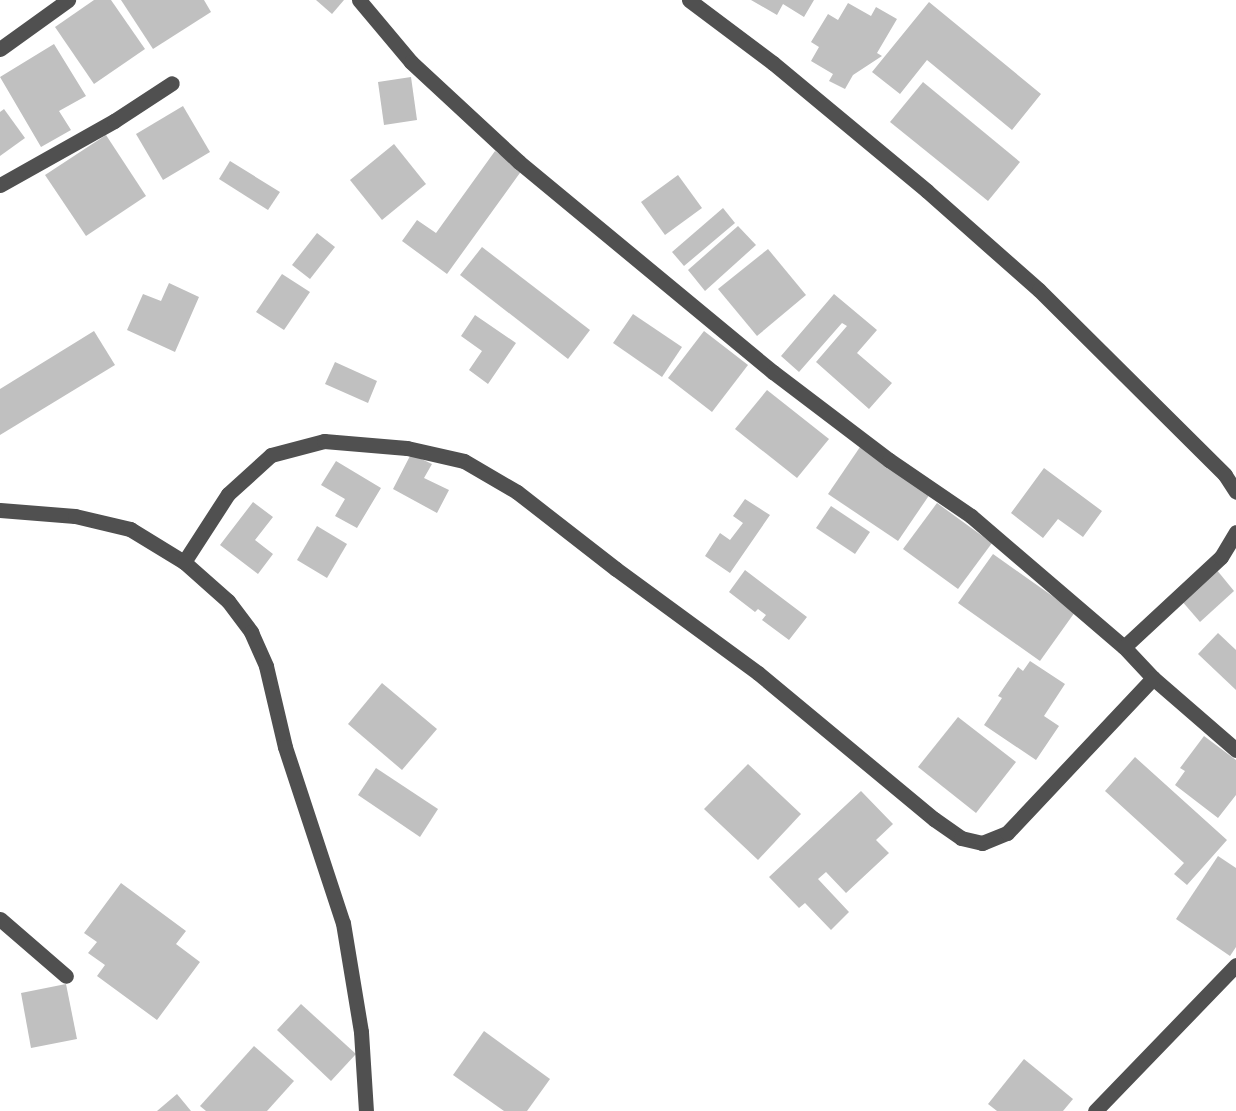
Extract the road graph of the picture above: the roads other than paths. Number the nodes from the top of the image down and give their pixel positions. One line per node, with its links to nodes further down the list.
1 (68, 0): 4 (street)
2 (359, 0): 11 (street)
3 (689, 0): 7 (street)
4 (0, 50)
5 (172, 83): 6 (street)
6 (0, 184)
7 (1236, 492)
8 (0, 510): 10 (street)
9 (1236, 532): 11 (street)
10 (184, 562): 12 (street); 17 (street)
11 (1124, 647): 12 (street)
12 (1154, 678): 13 (street)
13 (1236, 750)
14 (0, 919): 16 (street)
15 (1236, 965): 18 (street)
16 (66, 976)
17 (366, 1111)
18 (1095, 1111)

